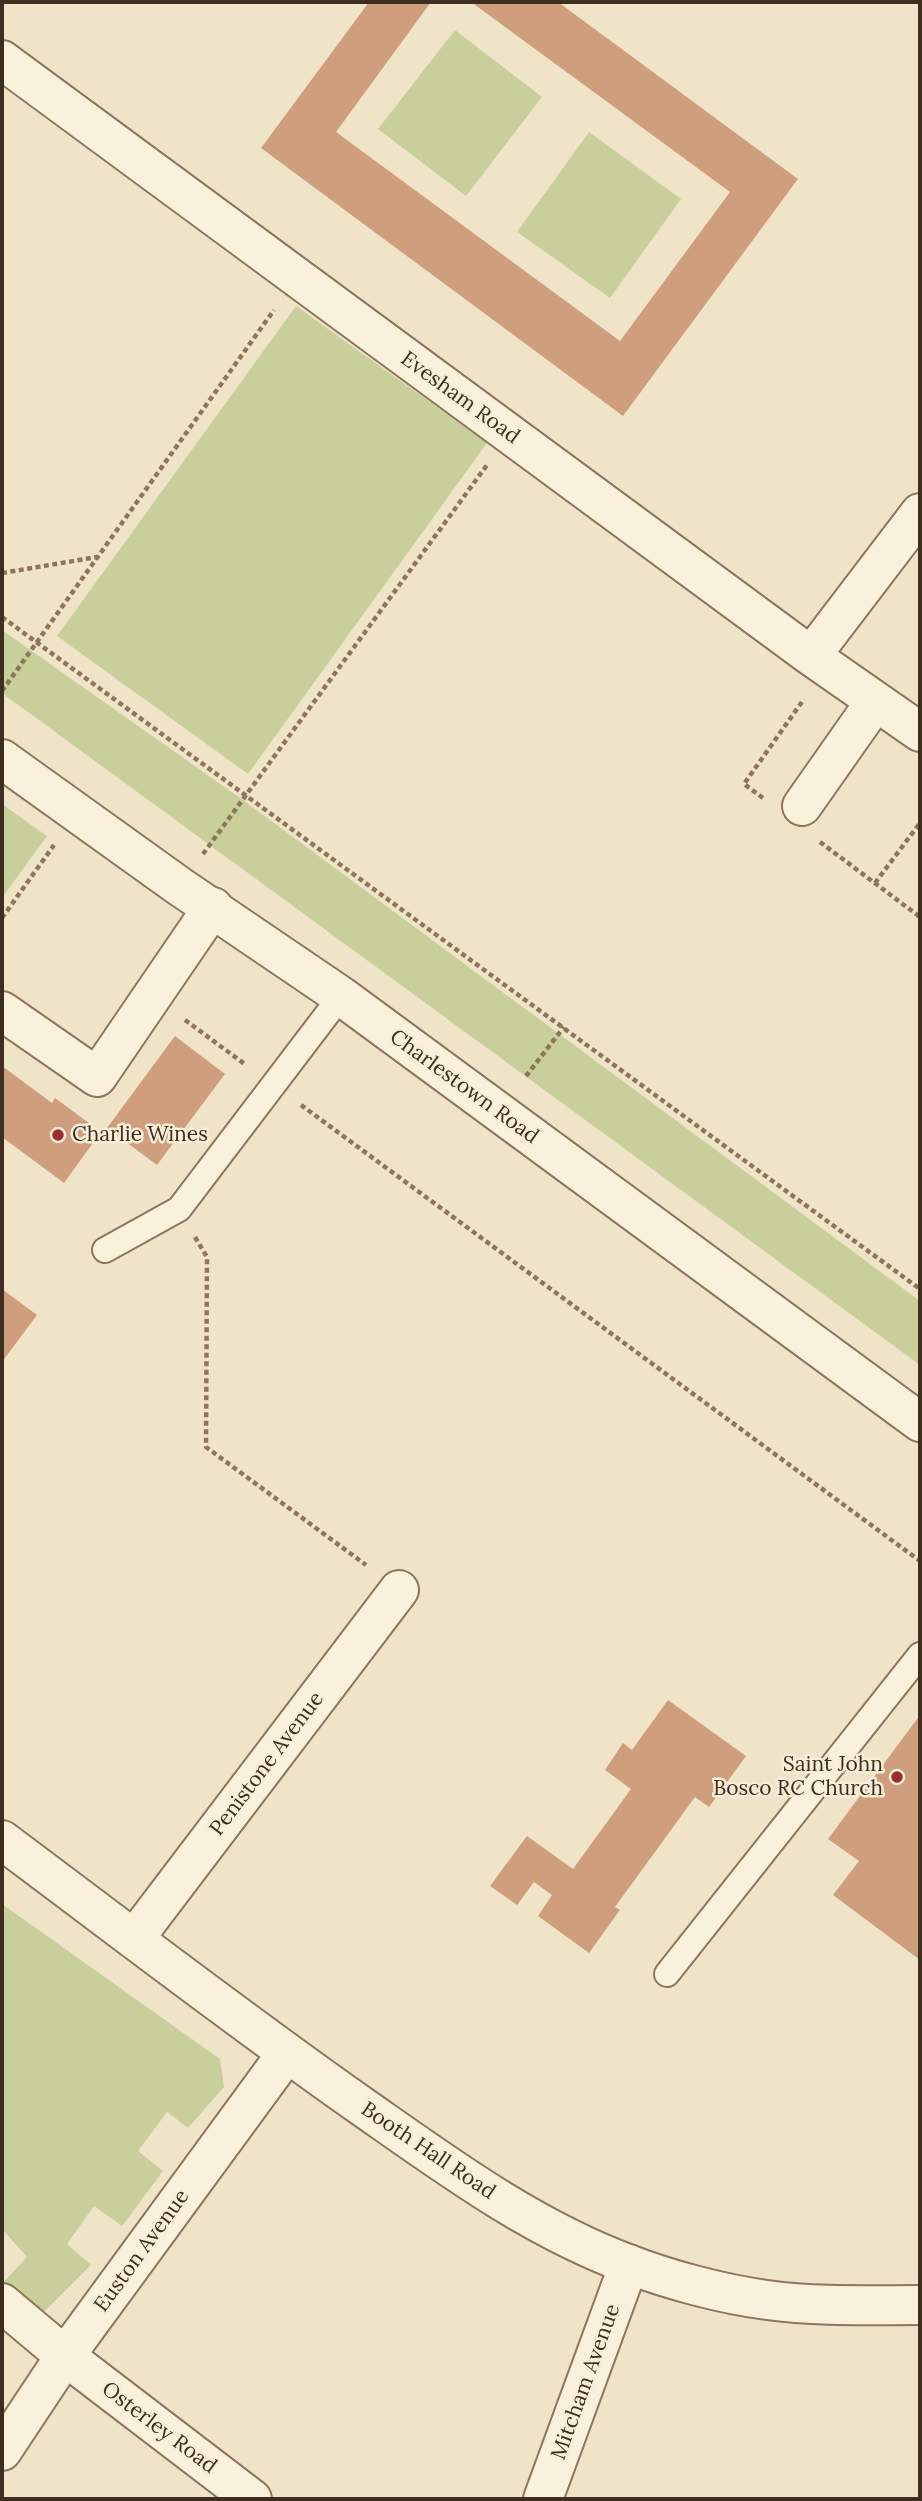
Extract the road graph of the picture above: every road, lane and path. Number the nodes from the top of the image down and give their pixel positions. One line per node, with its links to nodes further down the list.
1 (2, 60): 2 (street, Evesham Road)
2 (297, 278): 3 (street, Evesham Road); 5 (path)
3 (509, 435): 9 (street, Evesham Road); 14 (path)
4 (920, 513): 9 (street)
5 (98, 557): 6 (path); 8 (path)
6 (2, 573)
7 (2, 617): 8 (path)
8 (38, 641): 10 (path); 14 (path)
9 (811, 656): 11 (street, Evesham Road)
10 (2, 691)
11 (876, 702): 12 (street, Evesham Road); 15 (street)
12 (920, 733)
13 (2, 759): 16 (street, Charlestown Road)
14 (247, 795): 19 (path); 25 (path)
15 (802, 806)
16 (77, 813): 19 (street, Charlestown Road); 21 (path)
17 (920, 823): 18 (path)
18 (875, 883)
19 (179, 886): 20 (street, Charlestown Road)
20 (212, 907): 22 (street); 23 (street, Charlestown Road)
21 (2, 918)
22 (152, 995): 24 (street); 27 (path)
23 (341, 996): 27 (lane); 31 (street, Charlestown Road)
24 (2, 1011)
25 (564, 1027): 26 (path); 30 (path)
26 (526, 1076)
27 (274, 1085): 28 (lane); 32 (path)
28 (179, 1209): 29 (lane); 33 (path)
29 (105, 1250)
30 (920, 1289)
31 (920, 1422)
32 (920, 1561)
33 (400, 1590): 36 (street, Penistone Avenue)
34 (920, 1656): 37 (lane)
35 (2, 1840): 36 (street, Booth Hall Road)
36 (134, 1939): 38 (street, Booth Hall Road)
37 (667, 1974)
38 (287, 2053): 39 (street, Booth Hall Road); 42 (street, Euston Avenue)
39 (629, 2264): 41 (street, Booth Hall Road); 45 (street, Mitcham Avenue)
40 (2, 2303): 42 (street, Osterley Road)
41 (920, 2305)
42 (65, 2356): 43 (street, Euston Avenue); 44 (street, Osterley Road)
43 (2, 2451)
44 (252, 2499)
45 (543, 2499)

